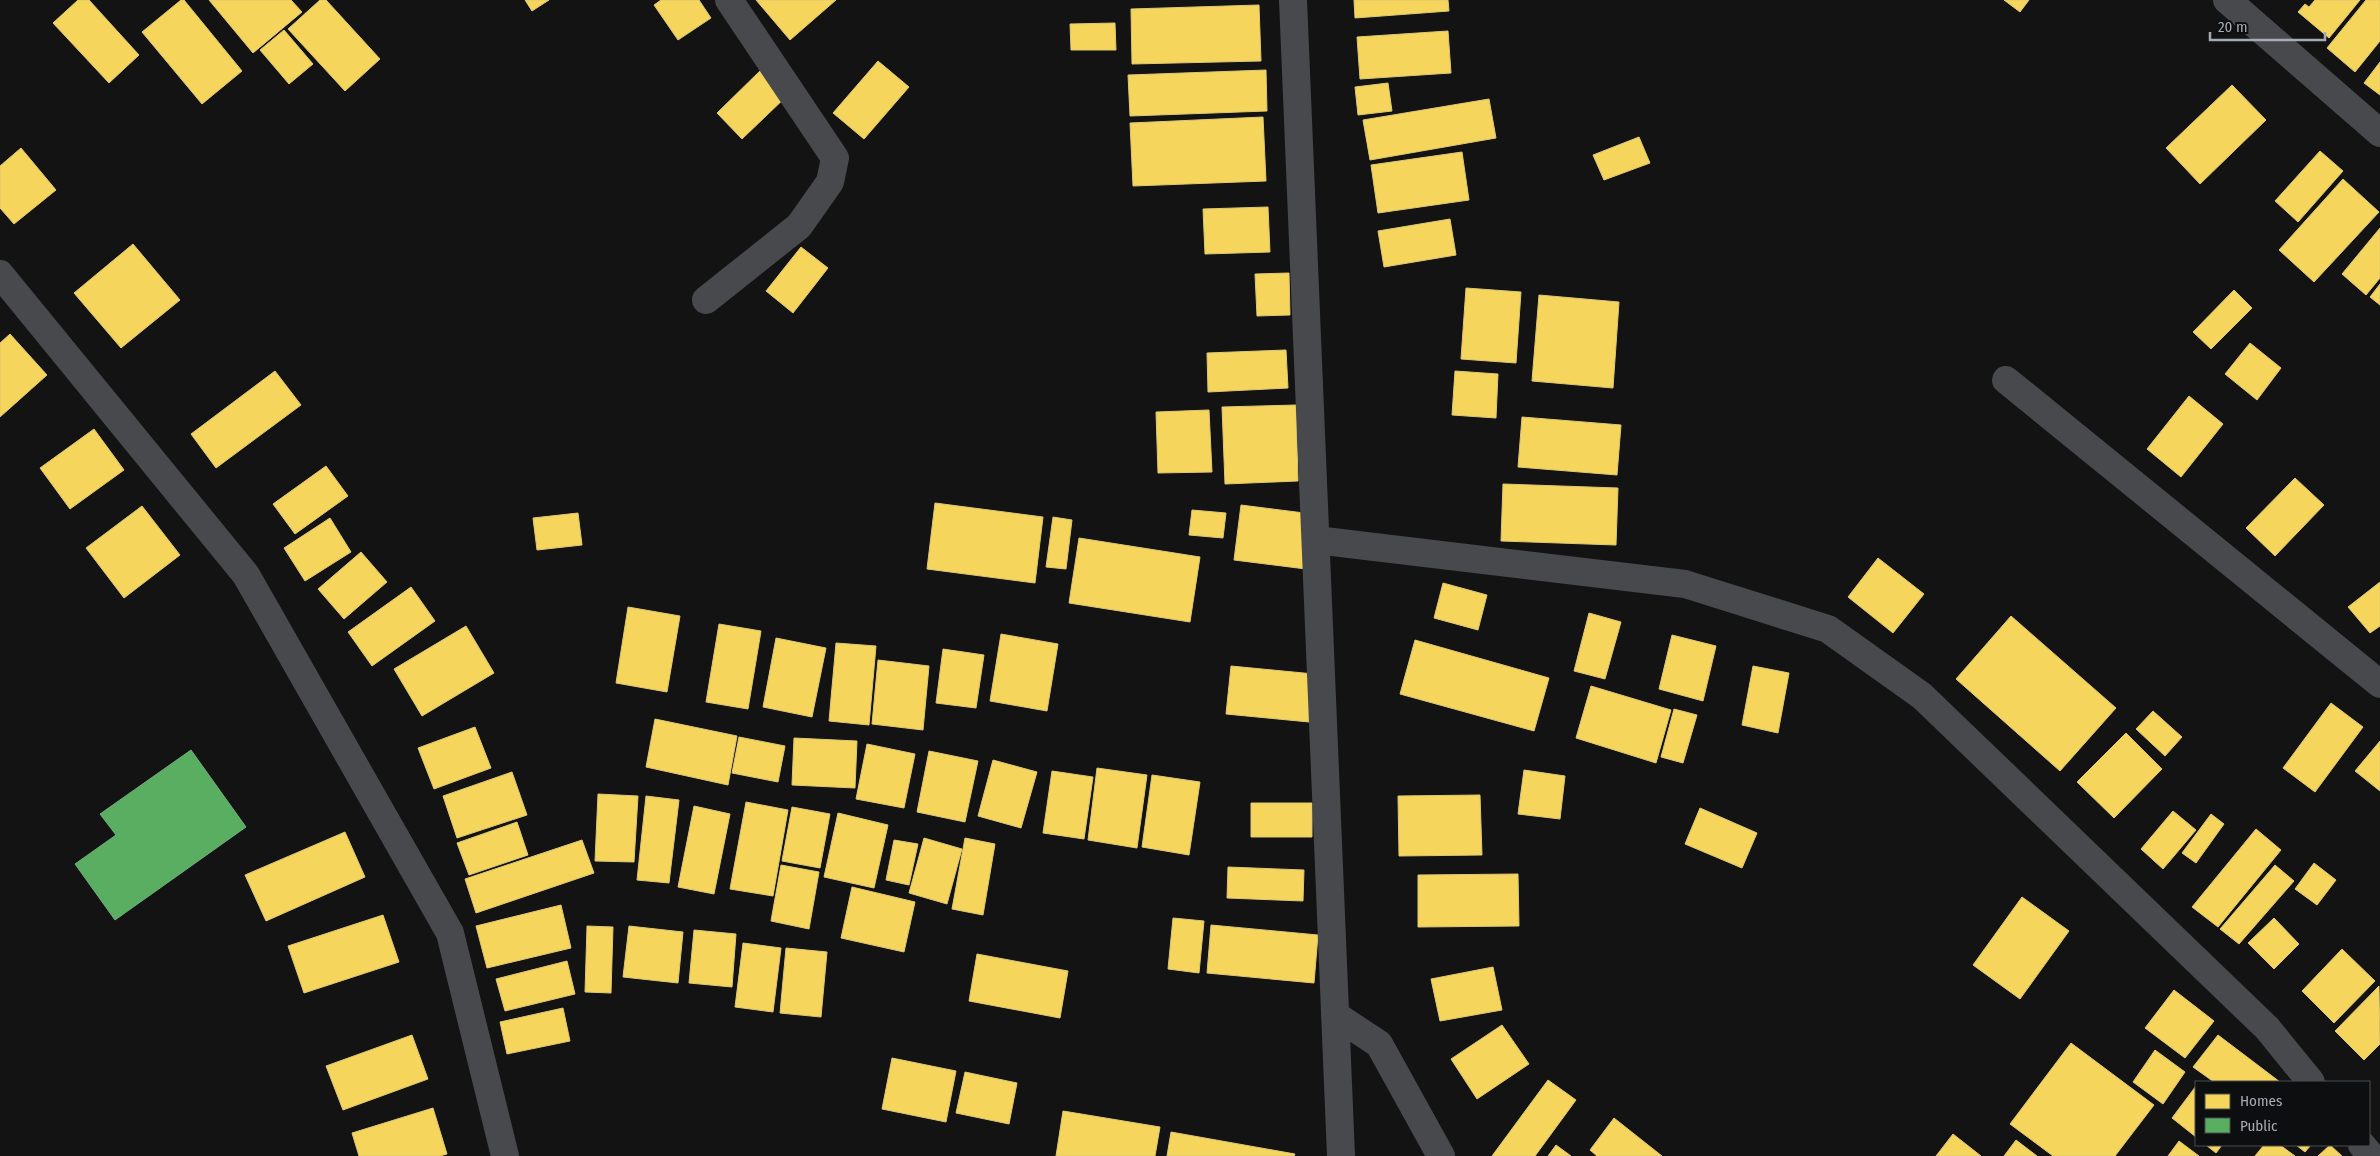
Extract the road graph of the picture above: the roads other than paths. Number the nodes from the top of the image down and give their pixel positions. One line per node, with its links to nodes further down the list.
1 (729, 0): 6 (street)
2 (1293, 0): 8 (street)
3 (2227, 0): 4 (street)
4 (2380, 133)
5 (0, 274): 13 (street)
6 (706, 300)
7 (2006, 380): 9 (street)
8 (1316, 540): 10 (street); 11 (street)
9 (2380, 684)
10 (1335, 1014): 14 (street); 15 (street)
11 (2310, 1081)
12 (2363, 1146): 16 (street)
13 (505, 1156)
14 (1341, 1156)
15 (1441, 1156)
16 (2371, 1156)

